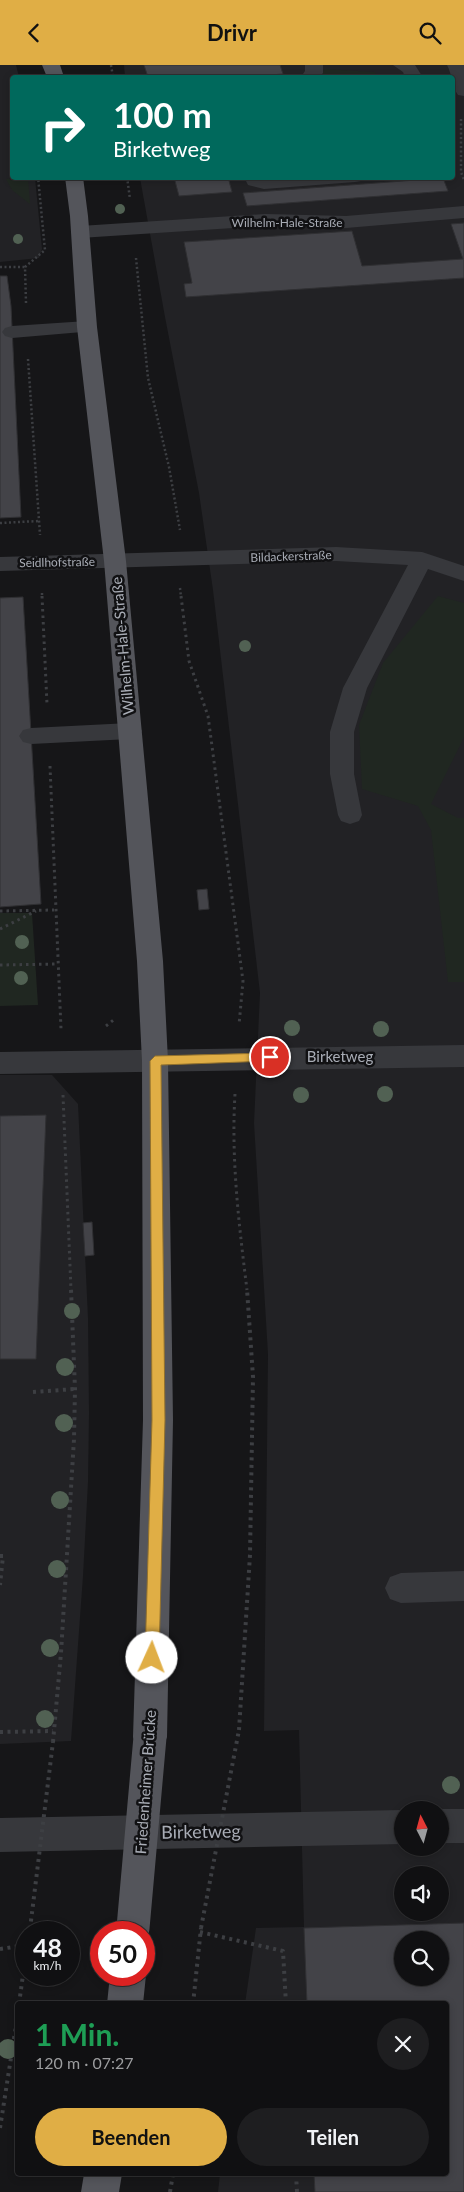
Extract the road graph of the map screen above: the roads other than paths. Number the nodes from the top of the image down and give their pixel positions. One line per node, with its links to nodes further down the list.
1 (51, 65): 3 (main road)
2 (456, 65): 4 (street)
3 (64, 75)
4 (463, 98)
5 (74, 180): 11 (main road, Wilhelm-Hale-Straße)
6 (254, 180): 7 (street)
7 (316, 180)
8 (424, 201): 10 (street)
9 (464, 212): 10 (street, Wilhelm-Hale-Straße)
10 (265, 220): 11 (street, Wilhelm-Hale-Straße)
11 (80, 232): 12 (main road, Wilhelm-Hale-Straße)
12 (87, 327): 13 (street); 15 (main road, Wilhelm-Hale-Straße)
13 (20, 331)
14 (422, 559): 15 (street, Bildackerstraße); 17 (street, Bildackerstraße); 20 (street)
15 (115, 561): 16 (street, Seidlhofstraße); 18 (main road, Wilhelm-Hale-Straße)
16 (0, 564)
17 (464, 574)
18 (130, 731): 19 (street); 22 (main road, Wilhelm-Hale-Straße)
19 (40, 736)
20 (350, 815)
21 (464, 1055): 22 (street, Birketweg)
22 (155, 1061): 23 (street, Birketweg); 30 (main road, Friedenheimer Brücke, bridge)
23 (0, 1063)
24 (464, 1586): 25 (street)
25 (401, 1588)
26 (449, 1826): 27 (street)
27 (464, 1826)
28 (394, 1827): 29 (street, Birketweg)
29 (0, 1835)
30 (134, 1921)
31 (127, 1986): 32 (main road)
32 (125, 2001)
33 (103, 2176): 34 (main road)
34 (100, 2192)

